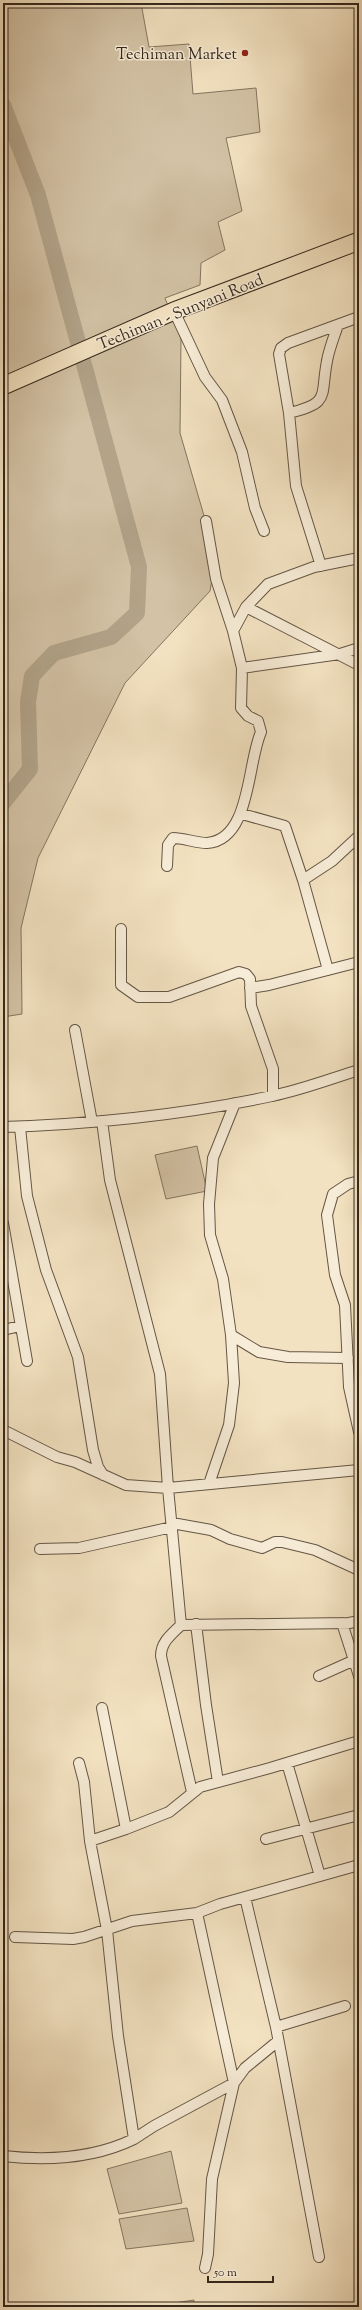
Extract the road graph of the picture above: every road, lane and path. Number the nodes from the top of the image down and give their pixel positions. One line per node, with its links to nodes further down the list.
1 (359, 241): 2 (main road, Techiman - Sunyani Road)
2 (174, 311): 5 (main road, Techiman - Sunyani Road); 8 (street)
3 (359, 317): 4 (street)
4 (338, 325): 6 (street); 6 (street)
5 (3, 386)
6 (289, 413): 10 (street)
7 (206, 521): 12 (street)
8 (264, 531)
9 (359, 558): 10 (street)
10 (321, 566): 11 (street)
11 (246, 607): 12 (street); 14 (street)
12 (233, 631): 16 (street)
13 (359, 648): 14 (street)
14 (340, 654): 15 (street); 16 (street)
15 (359, 665)
16 (242, 668): 17 (street)
17 (242, 814): 19 (street); 20 (street)
18 (359, 836): 20 (street)
19 (166, 866)
20 (304, 880): 23 (street)
21 (121, 929): 24 (street)
22 (359, 962): 23 (street)
23 (328, 970): 24 (street)
24 (250, 988): 27 (street)
25 (75, 1030): 30 (street)
26 (359, 1070): 27 (street)
27 (273, 1096): 28 (street)
28 (235, 1103): 29 (street); 37 (street)
29 (102, 1121): 30 (street); 45 (street)
30 (92, 1122): 32 (street)
31 (3, 1127): 32 (street)
32 (20, 1127): 43 (street)
33 (359, 1181): 38 (street)
34 (3, 1223): 35 (street)
35 (20, 1326): 36 (street); 39 (street)
36 (3, 1330)
37 (231, 1335): 38 (street); 44 (street)
38 (348, 1358): 41 (street)
39 (27, 1361)
40 (3, 1430): 43 (street)
41 (359, 1432)
42 (359, 1470): 44 (street)
43 (103, 1475): 45 (street)
44 (209, 1484): 45 (street)
45 (168, 1488): 46 (street)
46 (172, 1525): 47 (street); 48 (street); 52 (street)
47 (40, 1549)
48 (359, 1570)
49 (359, 1621): 50 (street)
50 (342, 1623): 51 (street); 53 (street)
51 (196, 1624): 52 (street); 60 (street)
52 (181, 1625): 61 (street)
53 (356, 1659): 54 (street); 55 (street)
54 (319, 1676)
55 (359, 1676)
56 (102, 1708): 64 (street)
57 (359, 1741): 59 (street)
58 (79, 1763): 66 (street)
59 (288, 1763): 60 (street); 63 (street)
60 (218, 1782): 61 (street)
61 (192, 1792): 64 (street)
62 (359, 1815): 63 (street)
63 (306, 1828): 65 (street); 68 (street)
64 (126, 1829): 66 (street)
65 (266, 1839)
66 (90, 1841): 71 (street)
67 (359, 1865): 68 (street)
68 (320, 1876): 69 (street)
69 (245, 1897): 70 (street); 74 (street)
70 (197, 1913): 71 (street); 76 (street)
71 (107, 1930): 72 (street); 77 (street)
72 (15, 1937)
73 (345, 2006): 74 (street)
74 (276, 2027): 75 (street)
75 (278, 2041): 76 (street); 79 (street)
76 (234, 2083): 77 (street); 80 (street)
77 (134, 2139): 78 (street)
78 (3, 2156)
79 (318, 2257)
80 (205, 2268)

